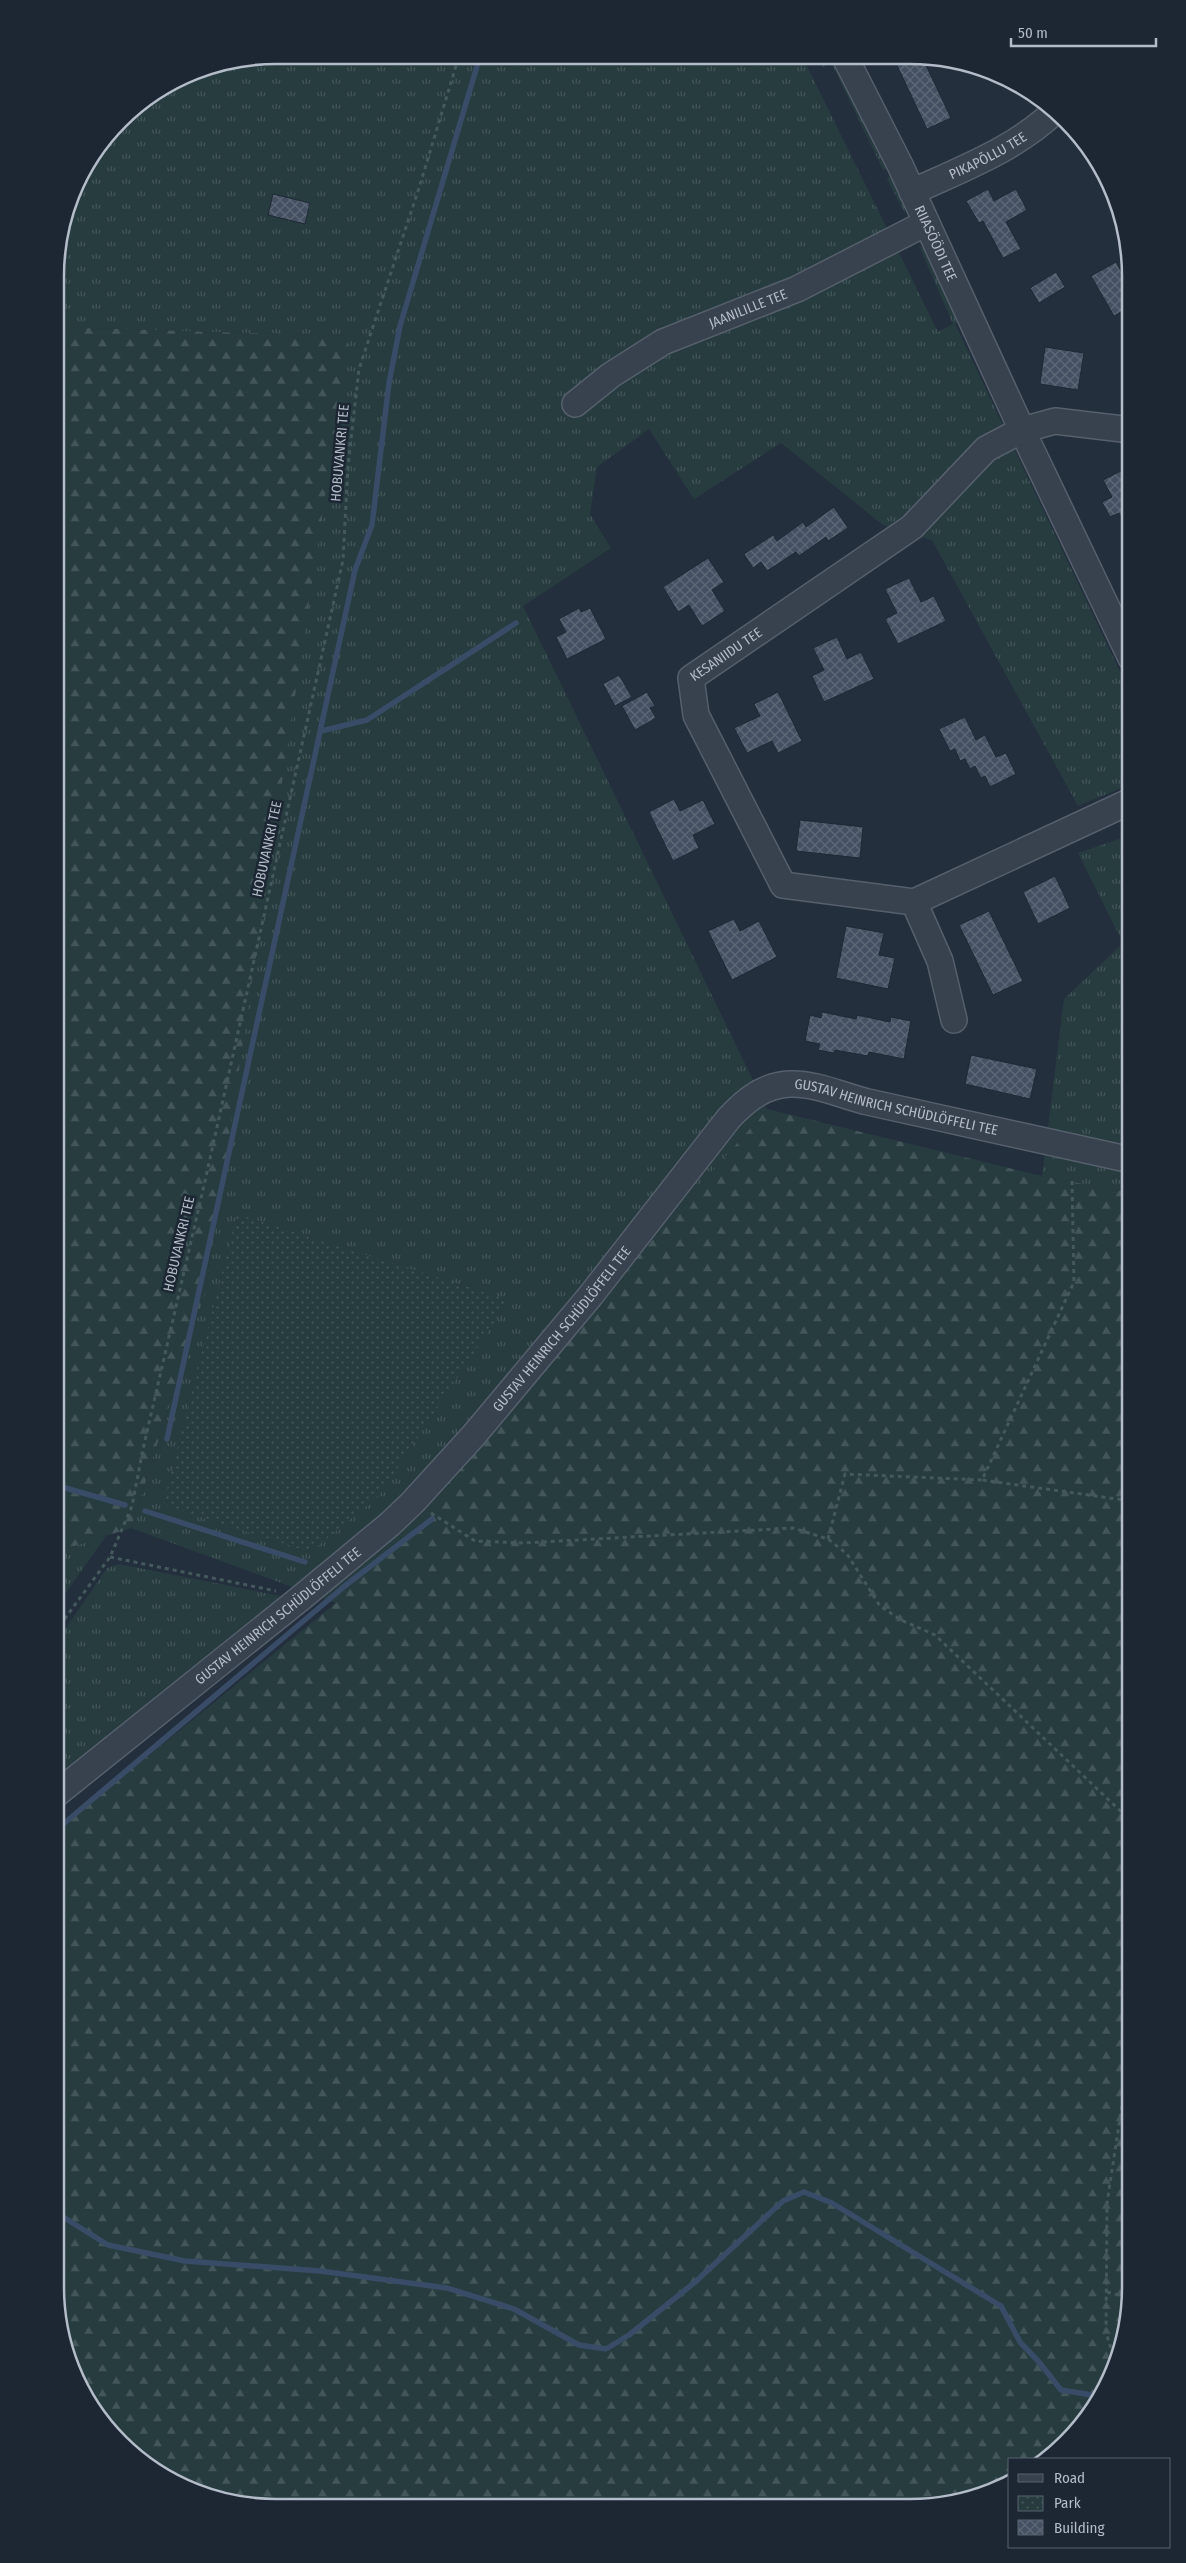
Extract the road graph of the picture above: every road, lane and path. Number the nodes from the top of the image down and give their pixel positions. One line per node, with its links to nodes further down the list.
1 (457, 64): 19 (path, HOBUVANKRI TEE)
2 (849, 64): 4 (street, RIIASÖÖDI TEE)
3 (1049, 115): 4 (street, PIKAPÕLLU TEE)
4 (912, 192): 5 (street, RIIASÖÖDI TEE)
5 (926, 223): 6 (street, JAANILILLE TEE); 8 (street, RIIASÖÖDI TEE)
6 (575, 404)
7 (1122, 429): 8 (street)
8 (1022, 430): 9 (street, RIIASÖÖDI TEE); 11 (street, KESANIIDU TEE)
9 (1122, 639)
10 (1122, 805): 11 (street)
11 (914, 902): 12 (street)
12 (954, 1020)
13 (1122, 1158): 17 (street, GUSTAV HEINRICH SCHÜDLÖFFELI TEE)
14 (1072, 1181): 15 (path)
15 (982, 1480): 16 (path); 18 (path)
16 (1122, 1500)
17 (413, 1502): 18 (path); 20 (street, GUSTAV HEINRICH SCHÜDLÖFFELI TEE)
18 (828, 1539): 23 (path)
19 (110, 1557): 20 (path); 21 (path, HOBUVANKRI TEE)
20 (302, 1597): 22 (street, GUSTAV HEINRICH SCHÜDLÖFFELI TEE)
21 (64, 1620)
22 (64, 1788)
23 (1122, 1813)
24 (1122, 2106): 25 (path)
25 (1106, 2292): 26 (path); 27 (path)
26 (1122, 2296)
27 (1112, 2352)

